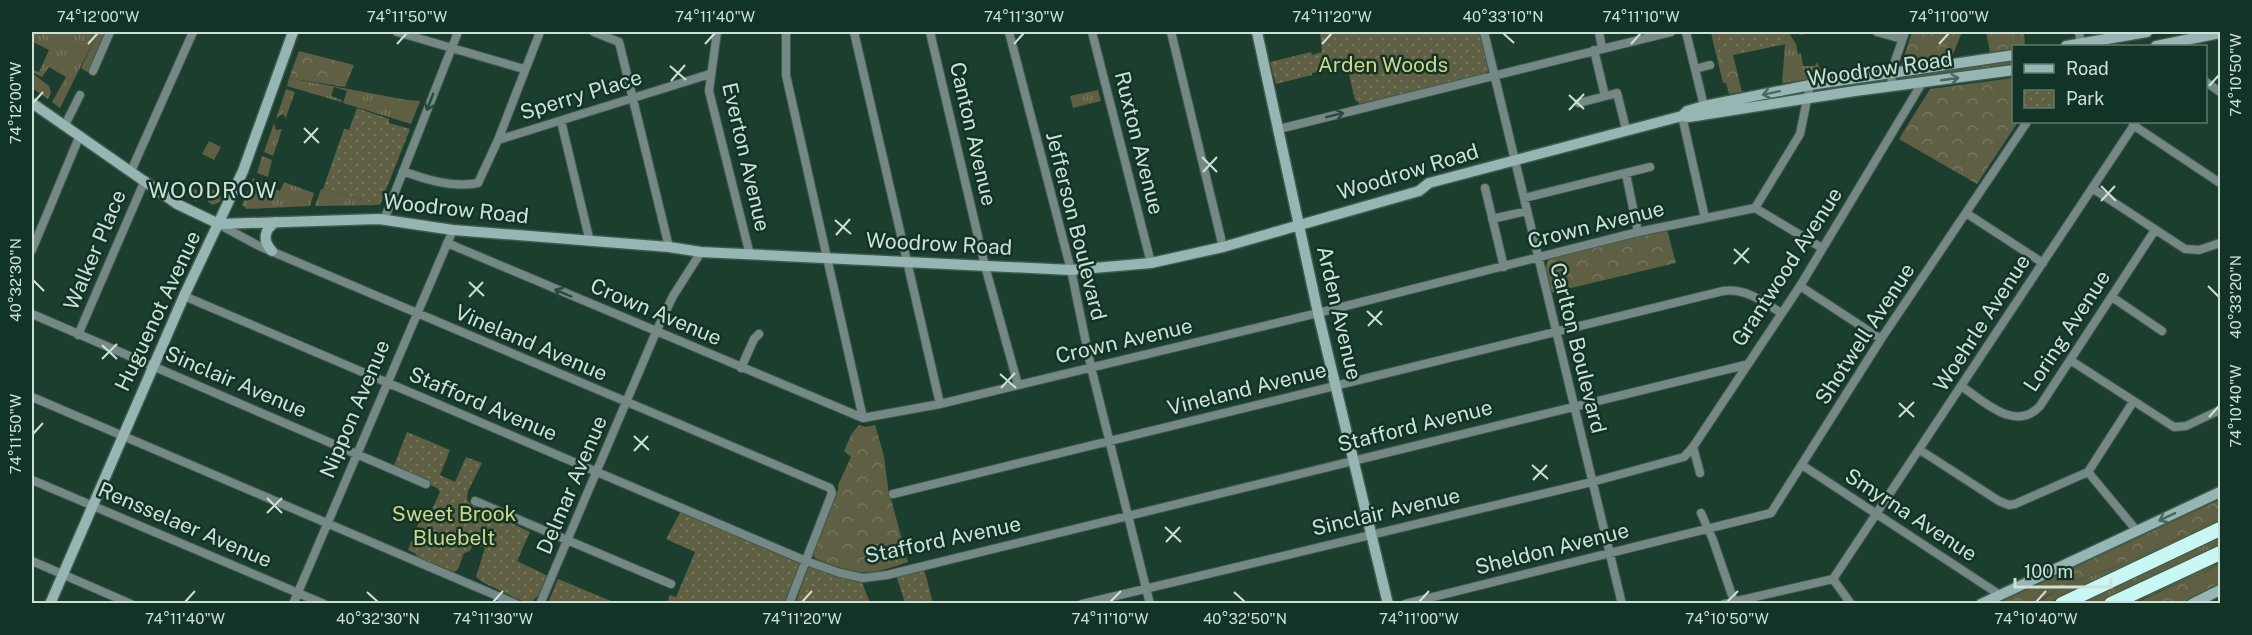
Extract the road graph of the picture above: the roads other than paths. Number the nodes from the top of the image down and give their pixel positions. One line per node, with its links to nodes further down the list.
1 (110, 32): 34 (street)
2 (193, 32): 61 (street)
3 (293, 32): 76 (street, Huguenot Avenue)
4 (397, 32): 27 (street)
5 (458, 32): 27 (street)
6 (540, 32): 31 (street)
7 (594, 32): 45 (street)
8 (717, 32): 35 (street, Everton Avenue)
9 (786, 32): 92 (street)
10 (854, 32): 93 (street)
11 (930, 32): 96 (street, Canton Avenue)
12 (1009, 32): 98 (street, Jefferson Boulevard)
13 (1092, 32): 94 (street, Ruxton Avenue)
14 (1171, 32): 85 (street)
15 (1257, 32): 55 (street, Arden Avenue)
16 (1484, 32): 37 (street, Carlton Boulevard)
17 (1599, 32): 28 (street)
18 (1671, 32): 28 (street)
19 (1686, 32): 32 (street)
20 (1877, 32): 23 (street)
21 (2146, 32): 24 (street)
22 (2220, 33): 25 (street)
23 (1903, 35): 36 (street)
24 (2074, 43)
25 (2191, 43): 26 (street)
26 (2168, 45)
27 (452, 47): 31 (street); 62 (street, one-way to 62)
28 (1598, 49): 37 (street); 44 (street)
29 (2012, 55): 36 (street, Woodrow Road)
30 (1710, 65): 32 (street)
31 (524, 69): 58 (street)
32 (1695, 69): 49 (street)
33 (2012, 70): 38 (street, Woodrow Road, one-way to 33)
34 (93, 71)
35 (710, 74): 45 (street, Sperry Place); 90 (street, Everton Avenue)
36 (1891, 74): 40 (street, Woodrow Road); 41 (street)
37 (1494, 76): 55 (street, one-way to 37); 59 (street, Carlton Boulevard)
38 (1922, 83): 41 (street, Woodrow Road); 86 (street, Grantwood Avenue)
39 (2207, 83): 42 (street)
40 (1810, 85): 46 (street); 49 (street, Woodrow Road, one-way to 49)
41 (1892, 86): 46 (street, Woodrow Road)
42 (2220, 92)
43 (80, 95): 54 (street)
44 (1605, 96): 47 (street); 56 (street)
45 (634, 98): 51 (street, Sperry Place); 84 (street)
46 (1808, 98): 50 (street, Woodrow Road); 69 (street)
47 (1579, 102)
48 (32, 103): 54 (street, Woodrow Road)
49 (1704, 106): 50 (street, Woodrow Road)
50 (1682, 116): 56 (street, Woodrow Road); 72 (street)
51 (561, 121): 58 (street, Sperry Place); 81 (street)
52 (2026, 123): 71 (street, Shotwell Avenue)
53 (2135, 123): 65 (street); 67 (street, Woehrle Avenue)
54 (65, 125): 57 (street, Woodrow Road)
55 (1279, 129): 77 (street, Arden Avenue)
56 (1626, 129): 59 (street, Woodrow Road)
57 (80, 135): 61 (street, Woodrow Road); 87 (street)
58 (498, 141): 62 (street)
59 (1515, 161): 68 (street, Carlton Boulevard); 77 (street, Woodrow Road)
60 (1650, 167): 63 (street)
61 (131, 171): 64 (street, Woodrow Road)
62 (403, 171): 74 (street)
63 (1626, 174): 68 (street); 80 (street)
64 (145, 180): 76 (street, Woodrow Road); 109 (street, Walker Place)
65 (2220, 183)
66 (1485, 188): 73 (street)
67 (2092, 188): 79 (street); 95 (street, Woehrle Avenue)
68 (1524, 198): 70 (street, Carlton Boulevard)
69 (1755, 208): 72 (street, Crown Avenue); 86 (street)
70 (1527, 211): 73 (street); 91 (street, Carlton Boulevard)
71 (1966, 213): 95 (street); 111 (street, Shotwell Avenue)
72 (1705, 218): 80 (street, Crown Avenue)
73 (1492, 219): 97 (street)
74 (384, 220): 75 (street, Woodrow Road); 78 (street, Woodrow Road)
75 (276, 222): 76 (street, Woodrow Road); 88 (street)
76 (219, 224): 88 (street, Vineland Avenue); 100 (street, Huguenot Avenue)
77 (1299, 226): 85 (street, Woodrow Road); 103 (street, Arden Avenue)
78 (453, 230): 81 (street, Woodrow Road); 82 (street, Nippon Avenue)
79 (2155, 230): 83 (street); 101 (street, Loring Avenue)
80 (1638, 232): 91 (street, Crown Avenue)
81 (590, 242): 84 (street, Woodrow Road)
82 (447, 243): 102 (street, Nippon Avenue); 107 (street, Crown Avenue, one-way to 82)
83 (2220, 243)
84 (669, 247): 89 (street, Woodrow Road)
85 (1223, 247): 94 (street, Woodrow Road)
86 (1822, 248): 99 (street, Grantwood Avenue)
87 (32, 250)
88 (272, 251): 102 (street, Vineland Avenue)
89 (701, 252): 90 (street, Woodrow Road); 107 (street, Delmar Avenue)
90 (750, 255): 92 (street, Woodrow Road)
91 (1537, 258): 97 (street, Crown Avenue); 108 (street, Carlton Boulevard)
92 (829, 259): 93 (street, Woodrow Road); 127 (street)
93 (908, 262): 96 (street, Woodrow Road); 124 (street)
94 (1151, 263): 98 (street, Woodrow Road)
95 (2043, 263): 120 (street, Woehrle Avenue)
96 (985, 266): 98 (street, Woodrow Road); 118 (street, Canton Avenue)
97 (1504, 267): 103 (street, Crown Avenue)
98 (1071, 270): 115 (street, Jefferson Boulevard)
99 (1800, 286): 104 (street, Grantwood Avenue); 111 (street)
100 (184, 296): 114 (street, Huguenot Avenue); 117 (street, Stafford Avenue)
101 (2112, 297): 106 (street); 112 (street, Loring Avenue)
102 (416, 313): 117 (street, Nippon Avenue); 123 (street, Vineland Avenue)
103 (1318, 313): 115 (street, Crown Avenue); 119 (street, Arden Avenue)
104 (1781, 313): 108 (street, Vineland Avenue); 113 (street, Grantwood Avenue)
105 (32, 315): 109 (street, Sinclair Avenue)
106 (2162, 330)
107 (656, 332): 116 (street, Crown Avenue); 123 (street, Delmar Avenue)
108 (1556, 333): 119 (street, Vineland Avenue); 125 (street, Carlton Boulevard)
109 (78, 334): 114 (street, Sinclair Avenue)
110 (759, 334): 116 (street)
111 (1881, 339): 134 (street, Shotwell Avenue)
112 (2070, 360): 120 (street, Loring Avenue); 122 (street)
113 (1745, 365): 125 (street, Stafford Avenue); 130 (street, Grantwood Avenue)
114 (153, 366): 128 (street, Huguenot Avenue); 132 (street, Sinclair Avenue)
115 (1091, 366): 118 (street, Crown Avenue); 129 (street, Jefferson Boulevard)
116 (741, 368): 127 (street, Crown Avenue)
117 (386, 382): 132 (street, Nippon Avenue); 135 (street, Stafford Avenue)
118 (1018, 385): 124 (street, Crown Avenue)
119 (1336, 386): 129 (street, Vineland Avenue); 133 (street, Arden Avenue)
120 (1961, 386): 131 (street, Woehrle Avenue)
121 (32, 397): 128 (street)
122 (2133, 402): 126 (street); 136 (street)
123 (627, 403): 135 (street, Delmar Avenue); 157 (street, Vineland Avenue)
124 (940, 404): 127 (street, Crown Avenue)
125 (1574, 406): 133 (street, Stafford Avenue); 139 (street, Carlton Boulevard)
126 (2220, 410)
127 (863, 418)
128 (122, 436): 144 (street, Huguenot Avenue); 148 (street)
129 (1110, 441): 142 (street, Vineland Avenue); 147 (street, Jefferson Boulevard)
130 (1693, 447): 137 (street); 139 (street, Sinclair Avenue)
131 (1920, 450): 136 (street); 146 (street, Woehrle Avenue)
132 (356, 454): 140 (street, Sinclair Avenue); 148 (street, Nippon Avenue)
133 (1354, 459): 147 (street, Stafford Avenue); 152 (street, Arden Avenue)
134 (1802, 465): 146 (street, Smyrna Avenue); 149 (street, Shotwell Avenue)
135 (596, 472): 153 (street, Delmar Avenue); 157 (street, Stafford Avenue)
136 (2088, 472): 151 (street)
137 (1700, 473)
138 (32, 480): 144 (street, Rensselaer Avenue)
139 (1592, 482): 152 (street, Sinclair Avenue); 155 (street, Carlton Boulevard)
140 (426, 484)
141 (2220, 492): 151 (street, one-way to 151)
142 (893, 494)
143 (475, 501): 153 (street)
144 (92, 506): 158 (street, Huguenot Avenue); 163 (street, Rensselaer Avenue)
145 (1701, 513): 149 (street)
146 (1878, 514): 159 (street, Woehrle Avenue); 164 (street, Smyrna Avenue)
147 (1128, 515): 157 (street, Stafford Avenue); 161 (street, Jefferson Boulevard)
148 (326, 522): 163 (street, Nippon Avenue); 170 (street)
149 (1707, 530): 155 (street, Sheldon Avenue); 165 (street)
150 (2220, 530): 181 (highway)
151 (2137, 531): 164 (street)
152 (1370, 533): 161 (street, Sinclair Avenue); 175 (street, Arden Avenue)
153 (567, 541): 160 (street); 171 (street, Delmar Avenue)
154 (2220, 553): 182 (highway)
155 (1610, 554): 176 (street, Sheldon Avenue); 177 (street, Carlton Boulevard)
156 (32, 561): 158 (street)
157 (806, 561): 172 (street)
158 (62, 574): 166 (street, Huguenot Avenue); 167 (street)
159 (1833, 579): 165 (street); 179 (street)
160 (671, 584)
161 (1147, 588): 173 (street, Sinclair Avenue); 174 (street, Jefferson Boulevard)
162 (2220, 590): 183 (street)
163 (297, 592): 168 (street, Nippon Avenue); 169 (street, Rensselaer Avenue)
164 (2000, 595): 180 (street)
165 (1734, 602): 178 (street)
166 (50, 603)
167 (131, 603)
168 (292, 603)
169 (324, 603)
170 (516, 603)
171 (540, 603)
172 (789, 603)
173 (1082, 603)
174 (1150, 603)
175 (1388, 603)
176 (1405, 603)
177 (1622, 603)
178 (1724, 603)
179 (1851, 603)
180 (1981, 603)
181 (2062, 603)
182 (2111, 603)
183 (2192, 603)

